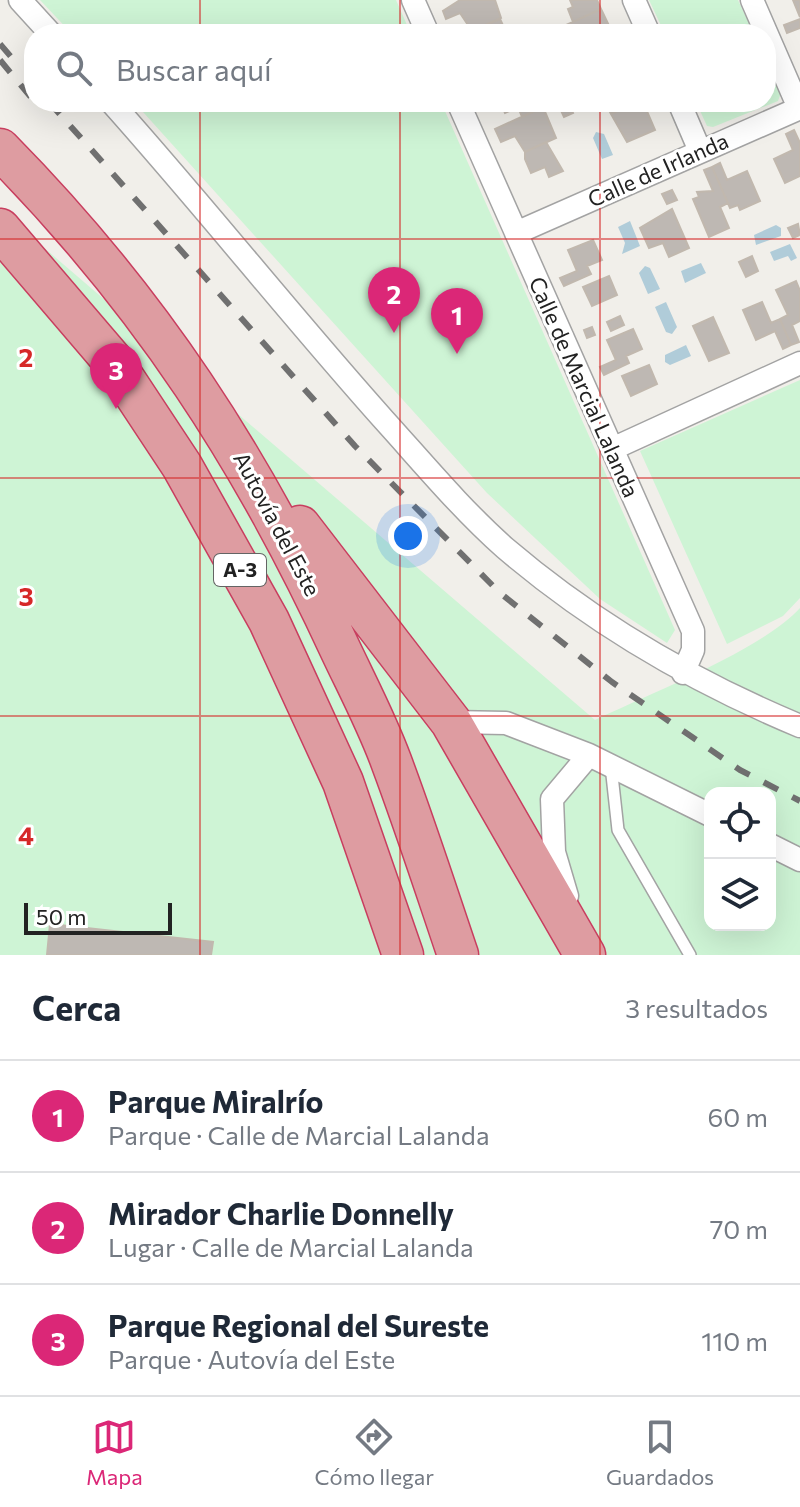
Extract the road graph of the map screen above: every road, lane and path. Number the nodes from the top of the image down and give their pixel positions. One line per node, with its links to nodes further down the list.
1 (20, 0): 5 (street)
2 (413, 0): 6 (street)
3 (634, 0): 7 (street)
4 (752, 0): 8 (street)
5 (42, 24)
6 (424, 24)
7 (645, 24)
8 (763, 24)
9 (776, 54): 10 (street)
10 (800, 108): 15 (street, Calle de Irlanda)
11 (120, 112): 21 (street)
12 (462, 112): 17 (street, Calle de Marcial Lalanda)
13 (683, 112): 15 (street)
14 (0, 149): 19 (highway, Autovía del Este / A-3)
15 (700, 151): 17 (street, Calle de Irlanda)
16 (0, 229): 29 (highway, A-3)
17 (516, 233): 20 (street, Calle de Marcial Lalanda)
18 (800, 363): 20 (street)
19 (229, 435): 22 (highway); 30 (highway, Autovía del Este / A-3)
20 (612, 449): 21 (street, Calle de Marcial Lalanda)
21 (683, 673): 23 (street)
22 (451, 722): 24 (street); 31 (highway)
23 (800, 726)
24 (589, 755): 25 (street); 31 (street)
25 (611, 766): 26 (street); 32 (lane)
26 (704, 812)
27 (776, 848): 28 (street)
28 (800, 860)
29 (403, 955)
30 (458, 955)
31 (585, 955)
32 (690, 955)

